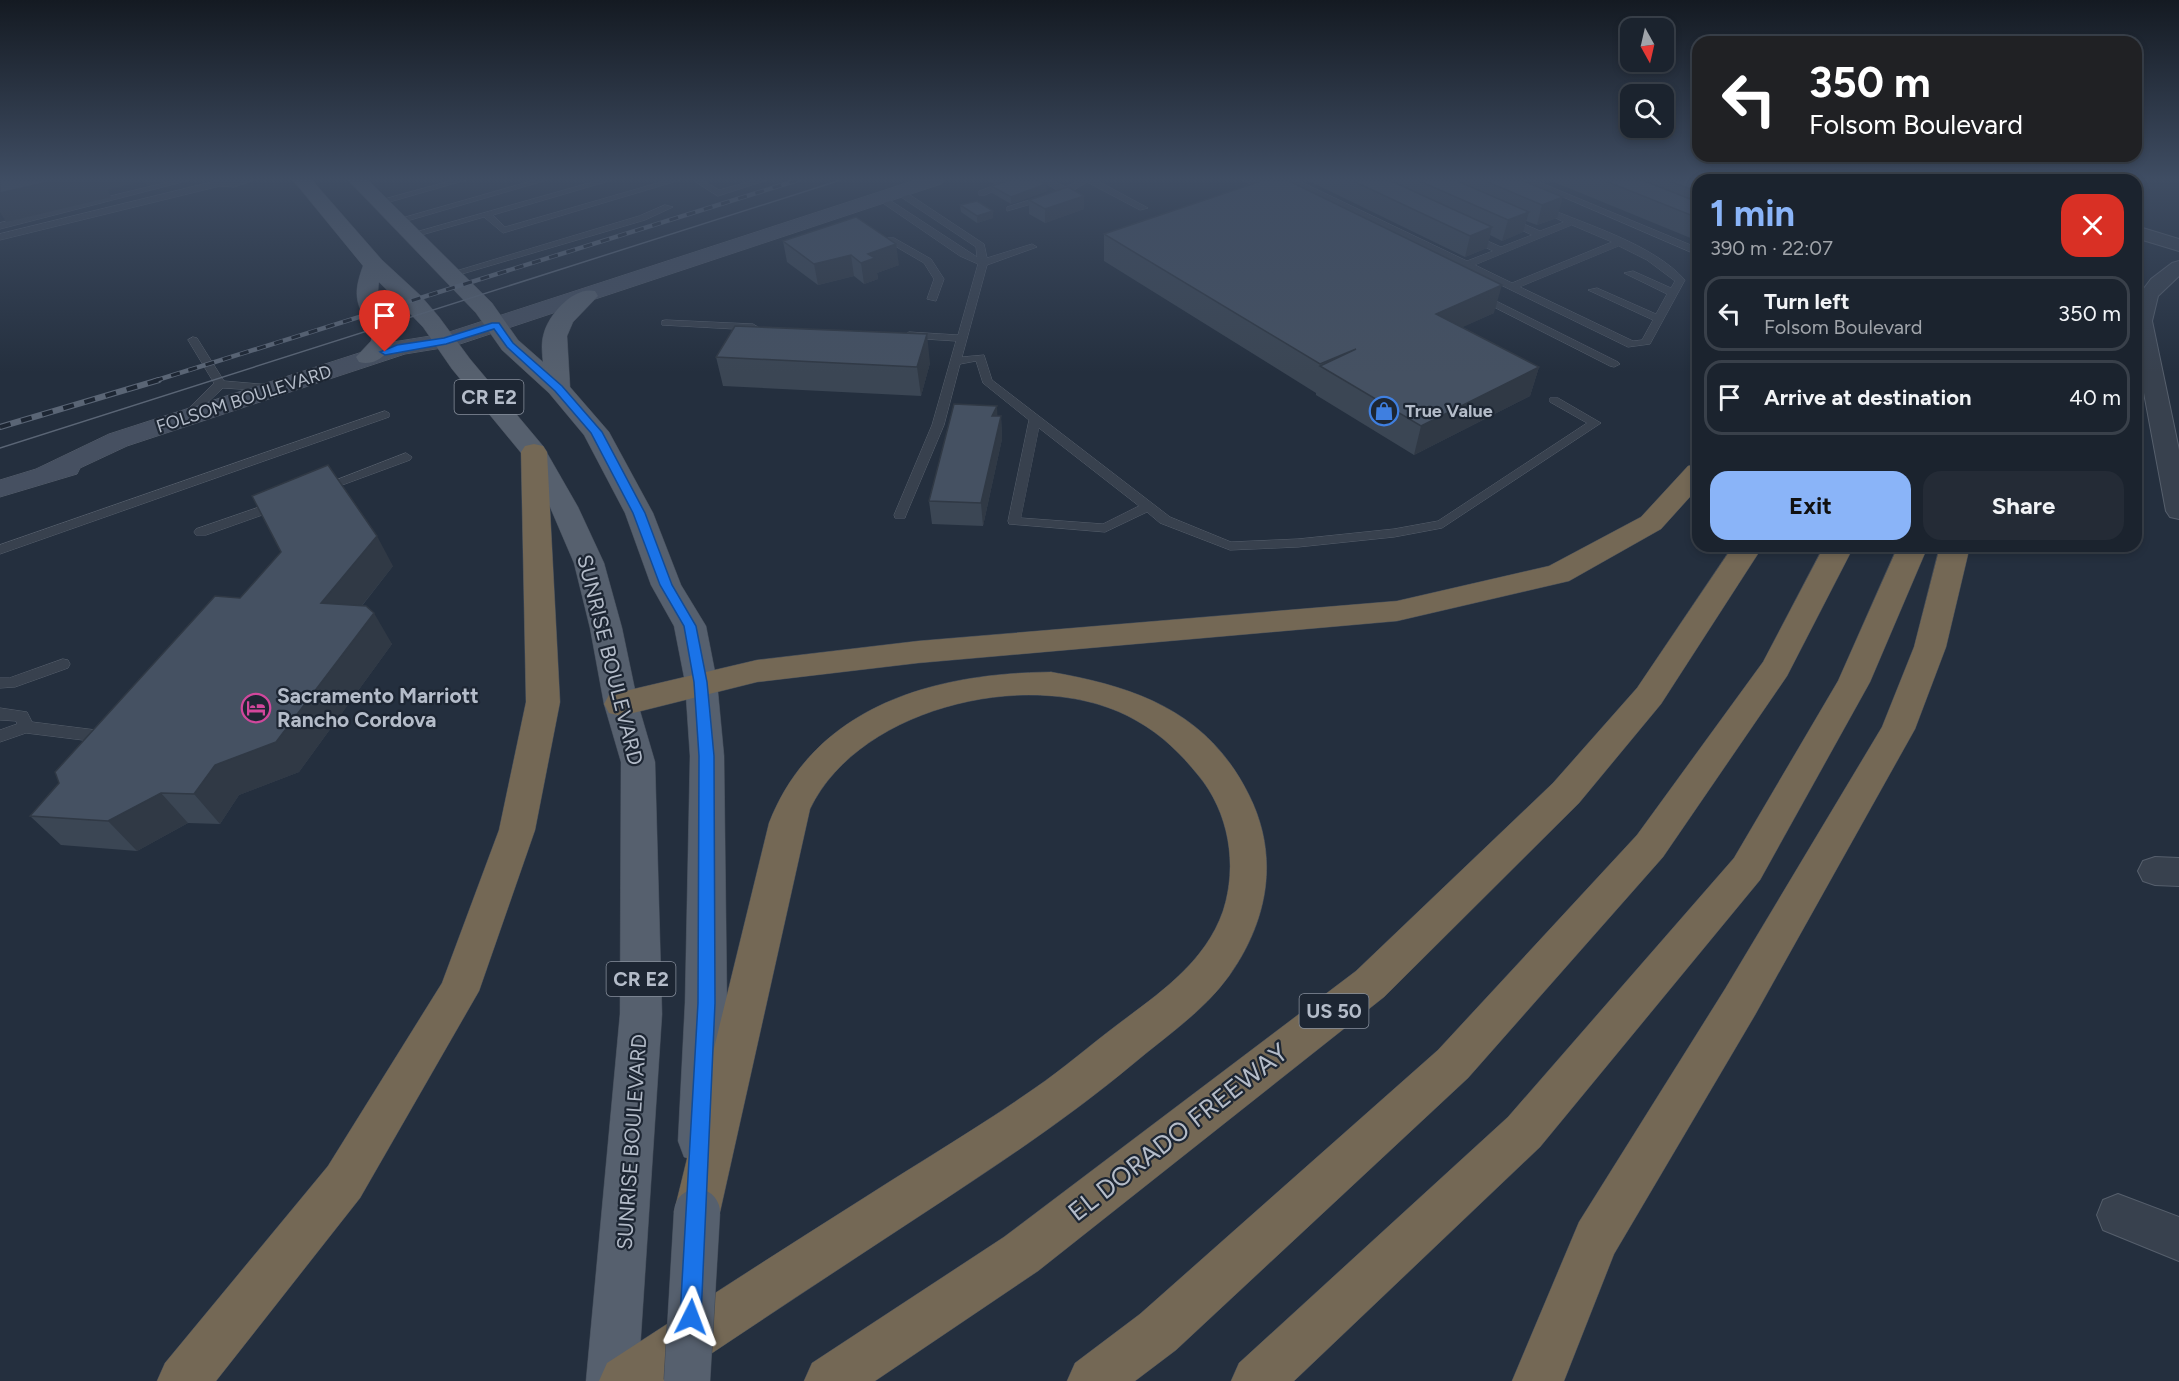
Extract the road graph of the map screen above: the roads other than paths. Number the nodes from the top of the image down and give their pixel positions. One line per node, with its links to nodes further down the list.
1 (357, 244): 16 (main road, SUNRISE BOULEVARD / CR E2)
2 (421, 244): 20 (main road, CR E2)
3 (552, 244): 20 (lane)
4 (739, 244): 25 (main road, FOLSOM BOULEVARD)
5 (899, 244): 26 (lane)
6 (951, 244): 15 (lane)
7 (978, 244): 15 (lane)
8 (1421, 244): 17 (lane)
9 (1487, 244): 14 (lane)
10 (1517, 244): 14 (lane)
11 (1615, 244): 21 (lane)
12 (1621, 244): 24 (lane)
13 (1032, 247): 15 (lane)
14 (1501, 251): 17 (lane)
15 (983, 263): 35 (lane)
16 (374, 265): 37 (main road, SUNRISE BOULEVARD / CR E2); 39 (main road)
17 (1464, 266): 21 (lane)
18 (2179, 267): 27 (street)
19 (1629, 273): 24 (lane)
20 (451, 274): 30 (main road, CR E2)
21 (1514, 286): 28 (lane)
22 (1467, 290): 41 (lane)
23 (1593, 290): 28 (lane)
24 (1673, 293): 28 (lane)
25 (587, 296): 30 (main road, FOLSOM BOULEVARD); 44 (main road)
26 (932, 299)
27 (2142, 313)
28 (1658, 319)
29 (666, 323): 32 (lane)
30 (496, 325): 37 (main road, FOLSOM BOULEVARD); 44 (main road, CR E2)
31 (2142, 326): 57 (street)
32 (770, 328)
33 (893, 334): 34 (lane)
34 (926, 336): 35 (lane); 38 (lane)
35 (960, 338): 40 (lane)
36 (193, 340): 42 (lane)
37 (446, 341): 39 (main road, FOLSOM BOULEVARD); 49 (main road, SUNRISE BOULEVARD / CR E2); 51 (main road, FOLSOM BOULEVARD)
38 (913, 347)
39 (368, 357): 43 (main road, FOLSOM BOULEVARD)
40 (954, 362): 48 (lane); 58 (lane)
41 (1614, 364)
42 (220, 384): 43 (lane); 47 (lane)
43 (277, 388): 47 (main road, FOLSOM BOULEVARD)
44 (558, 388): 66 (main road, CR E2)
45 (1554, 400): 56 (lane)
46 (385, 415): 60 (lane)
47 (185, 418): 51 (main road, FOLSOM BOULEVARD)
48 (1035, 419): 56 (lane); 56 (lane)
49 (534, 452): 68 (main road, SUNRISE BOULEVARD / CR E2); 76 (highway)
50 (406, 457): 54 (lane)
51 (47, 473): 53 (main road, FOLSOM BOULEVARD)
52 (1692, 479): 66 (highway)
53 (0, 489)
54 (310, 493)
55 (290, 500): 59 (lane)
56 (1148, 507)
57 (2179, 511)
58 (900, 516)
59 (201, 532)
60 (0, 550)
61 (1744, 552): 80 (highway, EL DORADO FREEWAY / US 50)
62 (1836, 552): 81 (highway)
63 (1910, 552): 82 (highway)
64 (1954, 552): 83 (highway)
65 (63, 664): 67 (lane)
66 (701, 682): 68 (highway); 73 (main road, CR E2)
67 (0, 683)
68 (621, 704): 77 (main road, SUNRISE BOULEVARD / CR E2)
69 (0, 714): 71 (lane)
70 (120, 715): 71 (lane)
71 (26, 728): 72 (lane)
72 (0, 736)
73 (697, 1212): 78 (highway); 79 (main road, CR E2, bridge)
74 (2118, 1215): 75 (street)
75 (2179, 1239)
76 (183, 1381)
77 (612, 1381)
78 (625, 1381)
79 (687, 1381)
80 (830, 1381)
81 (1093, 1381)
82 (1257, 1381)
83 (1538, 1381)

